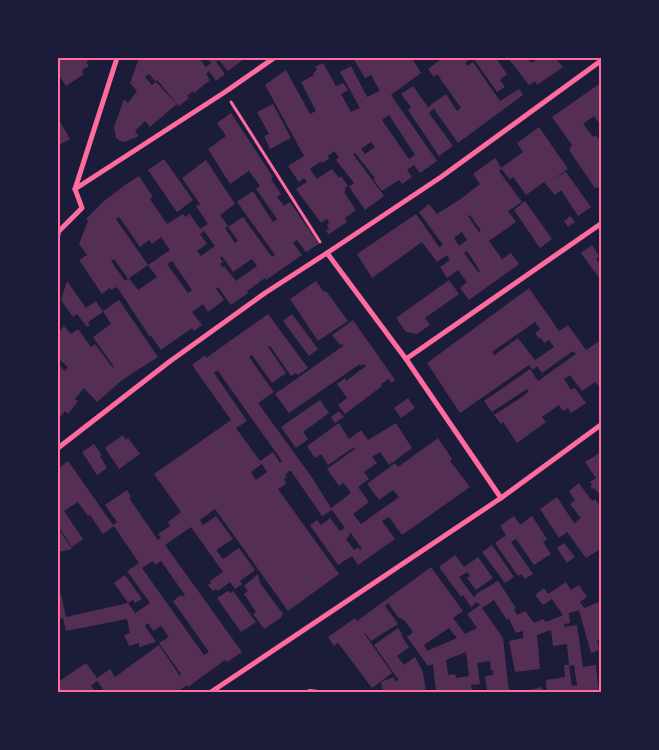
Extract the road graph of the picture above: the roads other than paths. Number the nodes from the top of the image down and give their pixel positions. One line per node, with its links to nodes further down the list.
1 (117, 58): 4 (street)
2 (274, 58): 4 (street)
3 (602, 60): 7 (street)
4 (74, 189): 6 (street)
5 (602, 223): 8 (street)
6 (58, 233)
7 (327, 253): 8 (street); 10 (street)
8 (406, 359): 11 (street)
9 (602, 424): 11 (street)
10 (58, 448)
11 (501, 498): 12 (street)
12 (211, 692)
13 (306, 692): 14 (lane)
14 (318, 692)

